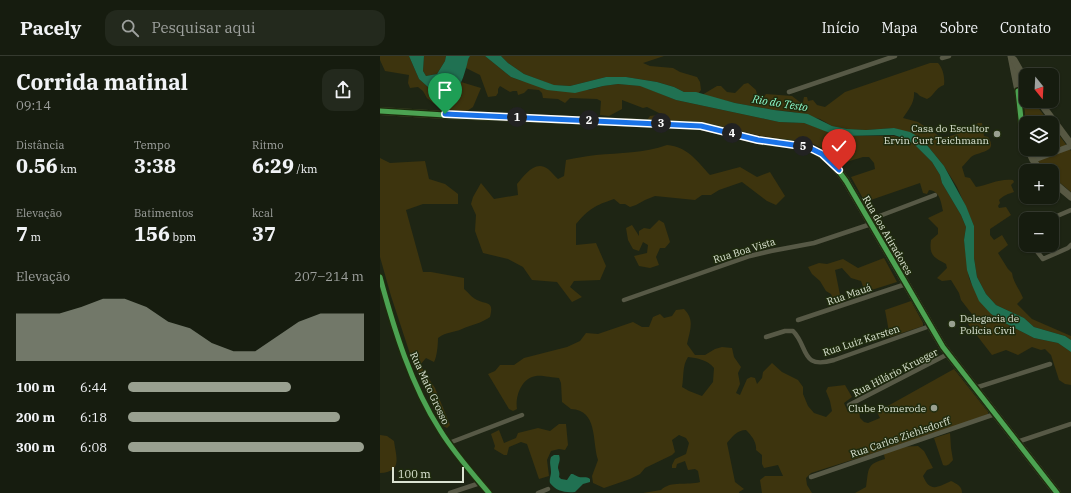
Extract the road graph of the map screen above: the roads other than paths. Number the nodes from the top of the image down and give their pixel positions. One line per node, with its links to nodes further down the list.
1 (895, 56): 7 (street)
2 (949, 56): 4 (street)
3 (1012, 56): 5 (main road); 6 (main road)
4 (942, 58)
5 (1019, 70)
6 (1018, 91): 10 (main road)
7 (789, 92)
8 (1044, 108): 11 (main road)
9 (380, 110): 20 (main road, Rua dos Atiradores)
10 (1021, 116)
11 (1071, 145): 13 (street)
12 (1031, 156): 13 (main road)
13 (1033, 160): 14 (main road)
14 (1036, 164)
15 (1059, 187): 17 (main road)
16 (935, 195): 20 (street, Rua Boa Vista)
17 (1071, 197)
18 (1071, 210): 19 (street)
19 (1059, 215)
20 (870, 222): 26 (main road, Rua dos Atiradores); 27 (street, Rua Boa Vista)
21 (1071, 245): 23 (street)
22 (1038, 252): 24 (street)
23 (1059, 252)
24 (1059, 252)
25 (380, 277): 39 (street, Rua Mato Grosso)
26 (906, 284): 28 (street, Rua Mauá); 29 (main road, Rua dos Atiradores)
27 (624, 300)
28 (798, 320)
29 (930, 326): 30 (street, Rua Luiz Karsten); 31 (main road, Rua dos Atiradores)
30 (766, 337)
31 (948, 354): 33 (main road, Rua dos Atiradores); 34 (street, Rua Hilário Krueger)
32 (1050, 364): 33 (street)
33 (975, 388): 35 (main road, Rua dos Atiradores)
34 (849, 406)
35 (995, 414): 38 (main road, Rua dos Atiradores); 40 (street, Rua Carlos Ziehlsdorff)
36 (522, 415): 39 (street)
37 (1071, 424): 38 (street)
38 (1017, 442): 46 (main road, Rua dos Atiradores)
39 (448, 443): 41 (street, Rua Mato Grosso)
40 (811, 477)
41 (480, 483): 43 (street); 44 (street, Rua Mato Grosso)
42 (548, 489): 45 (street)
43 (450, 493)
44 (489, 493)
45 (538, 493)
46 (1057, 493)

